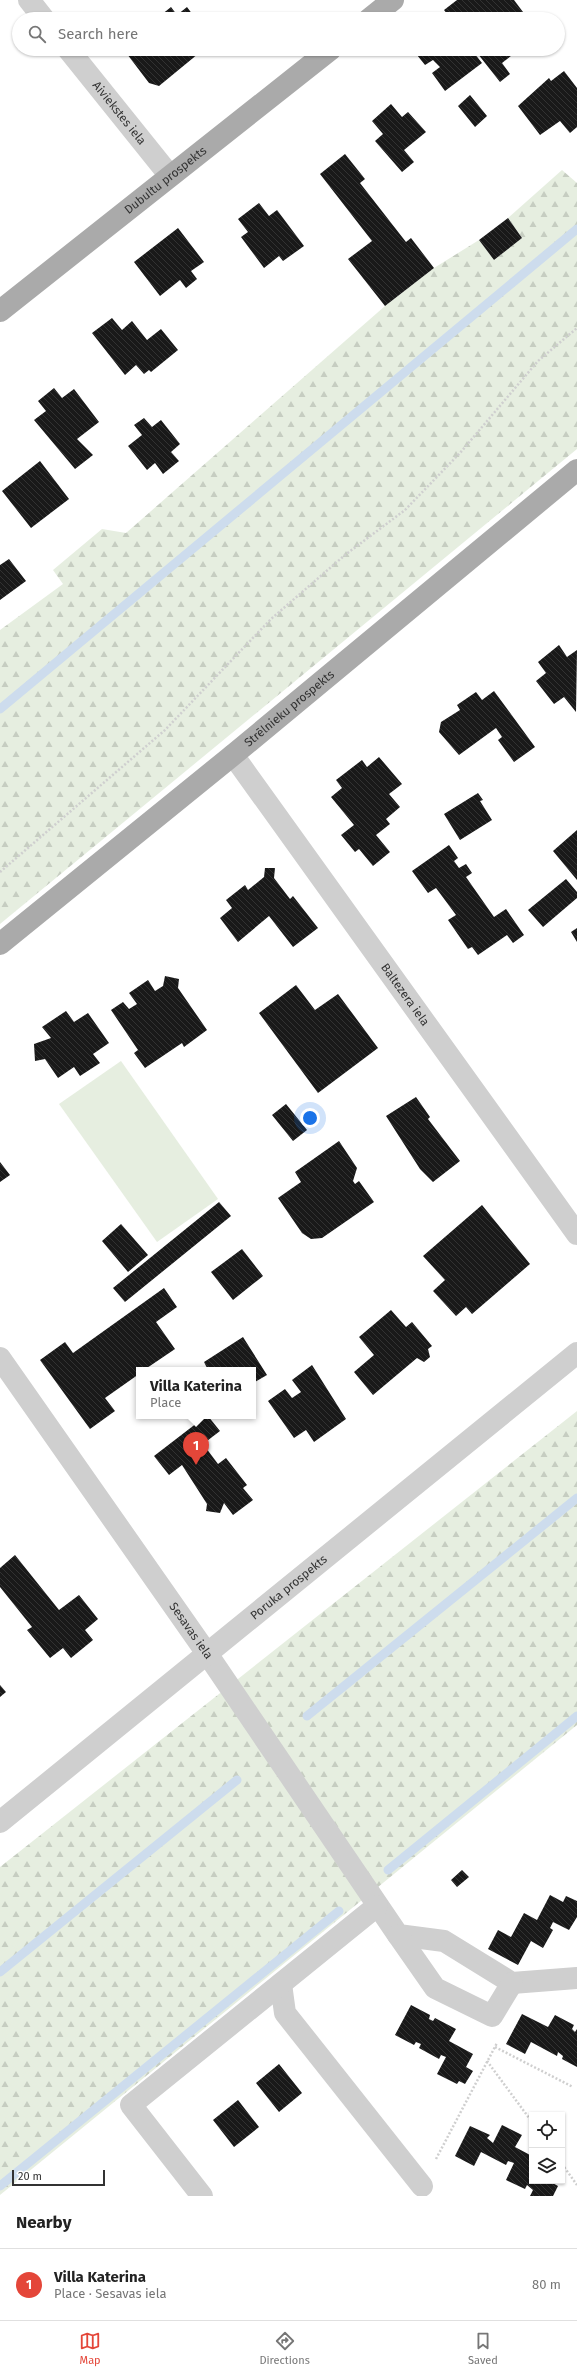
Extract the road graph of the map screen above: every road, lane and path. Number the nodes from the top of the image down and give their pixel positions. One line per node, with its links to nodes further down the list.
1 (29, 0): 3 (street)
2 (393, 0): 4 (main road)
3 (38, 12)
4 (378, 12)
5 (74, 56): 7 (street, Aiviekstes iela)
6 (322, 56): 7 (main road, Dubultu prospekts)
7 (170, 176): 8 (main road, Dubultu prospekts)
8 (0, 311)
9 (577, 328): 12 (path)
10 (577, 470): 11 (main road, Strēlnieku prospekts)
11 (233, 755): 13 (main road, Strēlnieku prospekts); 14 (street, Baltezera iela)
12 (0, 872)
13 (0, 944)
14 (577, 1234)
15 (577, 1354): 17 (street, Poruka prospekts)
16 (0, 1358): 17 (street, Sesavas iela)
17 (208, 1655): 18 (street, Poruka prospekts); 19 (street, Sesavas iela)
18 (0, 1822)
19 (376, 1906): 20 (street, Sesavas iela); 23 (street)
20 (398, 1935): 22 (street); 24 (street, Sesavas iela)
21 (577, 1978): 22 (street)
22 (512, 1983): 24 (street)
23 (281, 1984): 31 (street); 32 (street)
24 (492, 2016): 25 (path)
25 (495, 2047): 26 (path); 27 (path)
26 (487, 2061): 28 (path); 31 (path)
27 (573, 2087)
28 (529, 2118)
29 (565, 2168): 30 (path)
30 (577, 2185)
31 (422, 2186)
32 (202, 2196)

